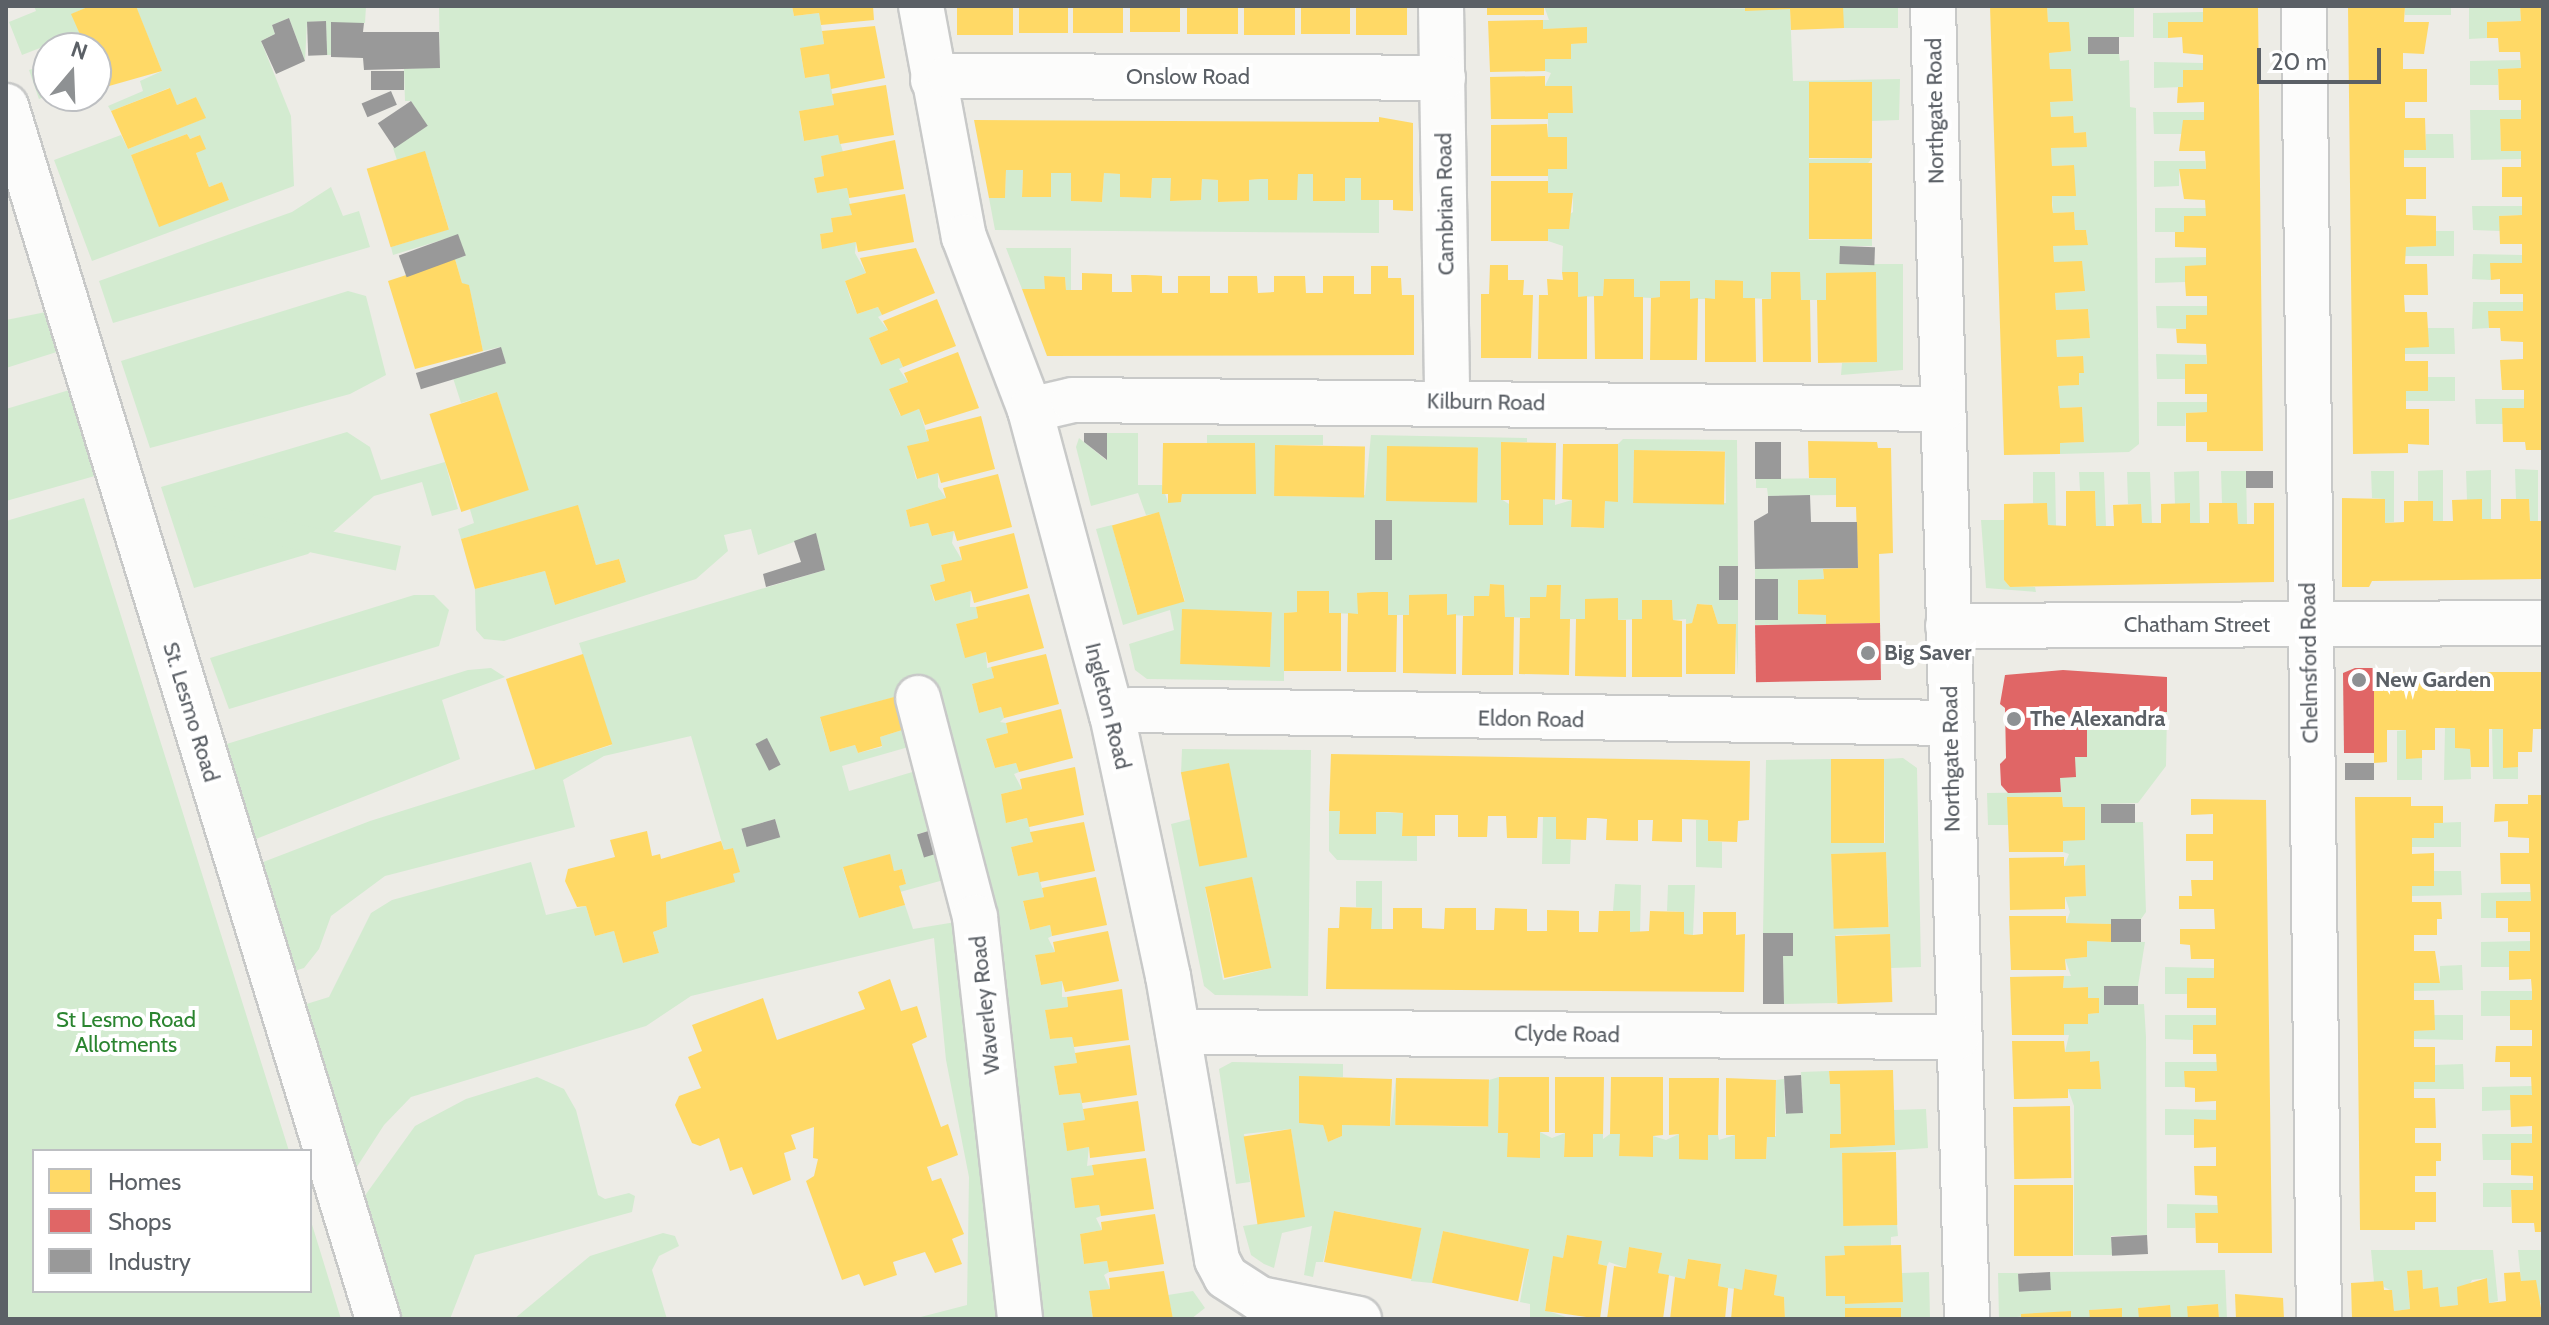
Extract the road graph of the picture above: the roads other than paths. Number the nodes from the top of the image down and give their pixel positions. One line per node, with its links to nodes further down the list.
1 (921, 6): 6 (street, Ingleton Road)
2 (1441, 6): 5 (street, Cambrian Road)
3 (1933, 6): 9 (street, Northgate Road)
4 (2304, 6): 12 (street, Chelmsford Road)
5 (1443, 78): 6 (street, Onslow Road); 8 (street, Cambrian Road)
6 (933, 80): 10 (street, Ingleton Road)
7 (6, 106): 19 (street, St. Lesmo Road)
8 (1447, 401): 9 (street, Kilburn Road); 10 (street, Kilburn Road)
9 (1943, 409): 13 (street, Northgate Road)
10 (1030, 410): 15 (street, Ingleton Road)
11 (2543, 623): 12 (street, Chatham Street)
12 (2308, 624): 13 (street, Chatham Street); 23 (street, Chelmsford Road)
13 (1948, 626): 16 (street, Northgate Road)
14 (918, 698): 20 (street, Waverley Road)
15 (1112, 715): 16 (street, Eldon Road); 17 (street, Ingleton Road)
16 (1950, 723): 18 (street, Northgate Road)
17 (1178, 1032): 18 (street, Clyde Road); 21 (street, Ingleton Road)
18 (1957, 1037): 22 (street, Northgate Road)
19 (378, 1319)
20 (1020, 1319)
21 (1359, 1319)
22 (1967, 1319)
23 (2319, 1319)

